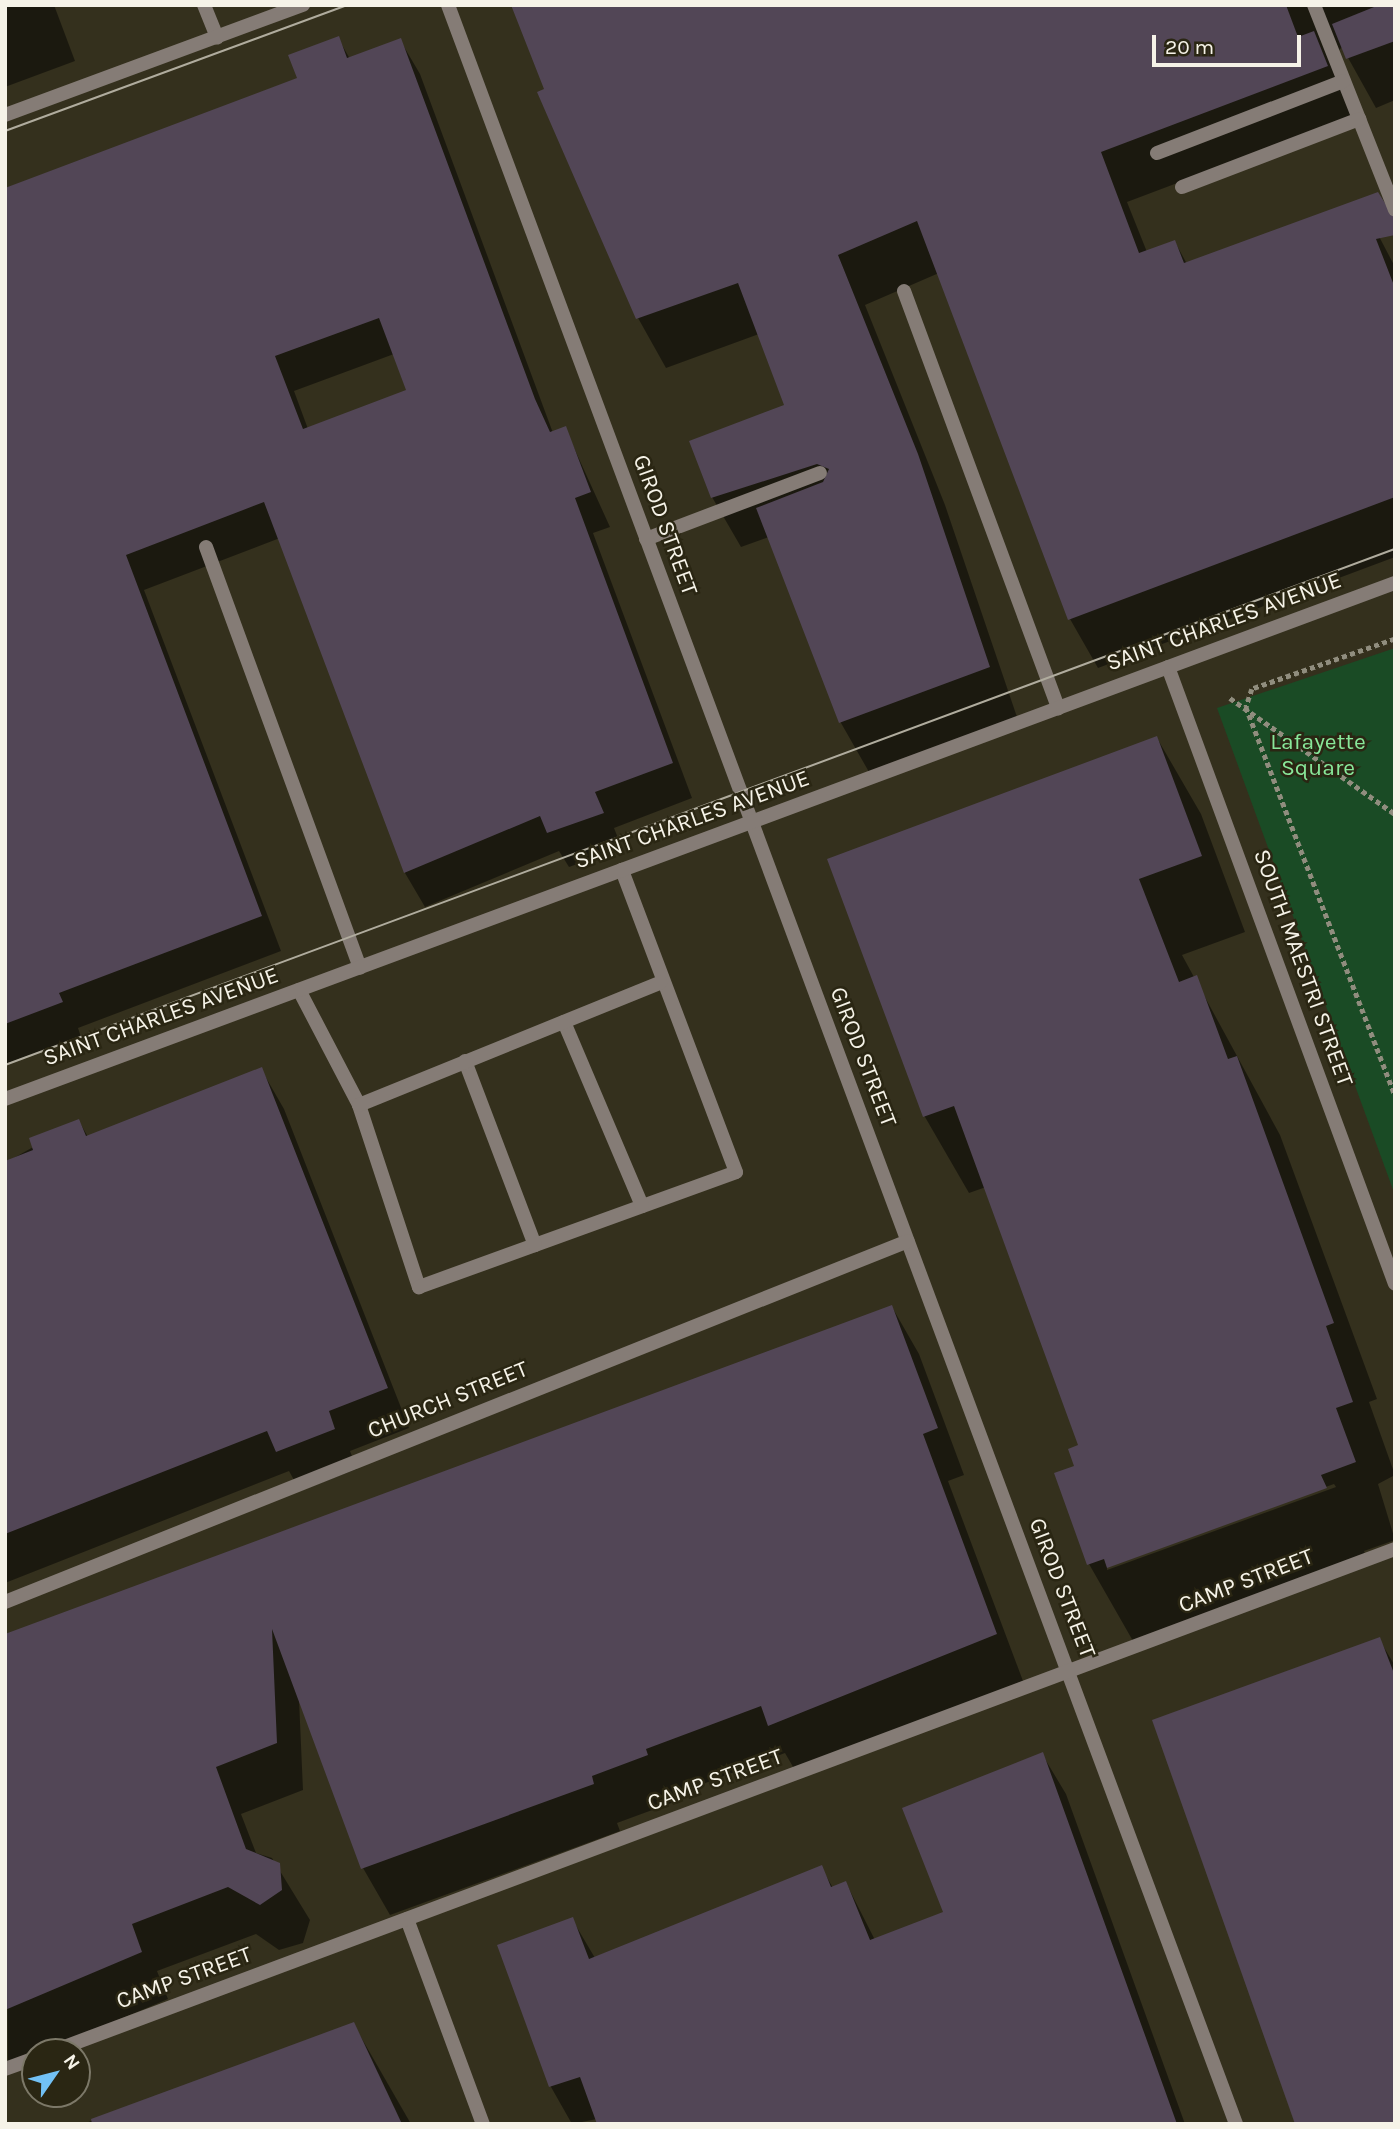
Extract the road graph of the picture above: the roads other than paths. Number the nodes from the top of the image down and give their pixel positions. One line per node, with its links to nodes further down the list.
1 (204, 5): 5 (street)
2 (303, 5): 5 (street)
3 (448, 5): 14 (street, GIROD STREET)
4 (1314, 5): 6 (street)
5 (217, 37): 7 (street)
6 (1344, 81): 8 (street); 9 (street)
7 (5, 115)
8 (1359, 118): 10 (street); 11 (street)
9 (1157, 153)
10 (1182, 187)
11 (1395, 210)
12 (904, 291): 18 (street)
13 (820, 474): 14 (street)
14 (646, 539): 19 (street, GIROD STREET)
15 (206, 547): 21 (street)
16 (1395, 583): 17 (street, SAINT CHARLES AVENUE)
17 (1168, 667): 18 (street, SAINT CHARLES AVENUE); 31 (street, SOUTH MAESTRI STREET)
18 (1058, 708): 19 (street, SAINT CHARLES AVENUE)
19 (750, 822): 20 (street, SAINT CHARLES AVENUE); 29 (street, GIROD STREET)
20 (622, 870): 21 (street, SAINT CHARLES AVENUE); 22 (street)
21 (360, 968): 23 (street, SAINT CHARLES AVENUE)
22 (660, 983): 24 (street); 28 (street)
23 (299, 990): 26 (street, SAINT CHARLES AVENUE); 27 (street)
24 (564, 1022): 25 (street); 28 (street)
25 (465, 1061): 27 (street); 30 (street)
26 (5, 1099)
27 (359, 1105): 30 (street)
28 (642, 1206): 30 (street)
29 (908, 1241): 33 (street, CHURCH STREET); 34 (street, GIROD STREET)
30 (535, 1245)
31 (1395, 1284)
32 (1394, 1551): 34 (street, CAMP STREET)
33 (5, 1602)
34 (1069, 1672): 35 (street, CAMP STREET); 38 (street, GIROD STREET)
35 (407, 1919): 36 (street, CAMP STREET); 37 (street)
36 (88, 2038)
37 (483, 2124)
38 (1236, 2124)

